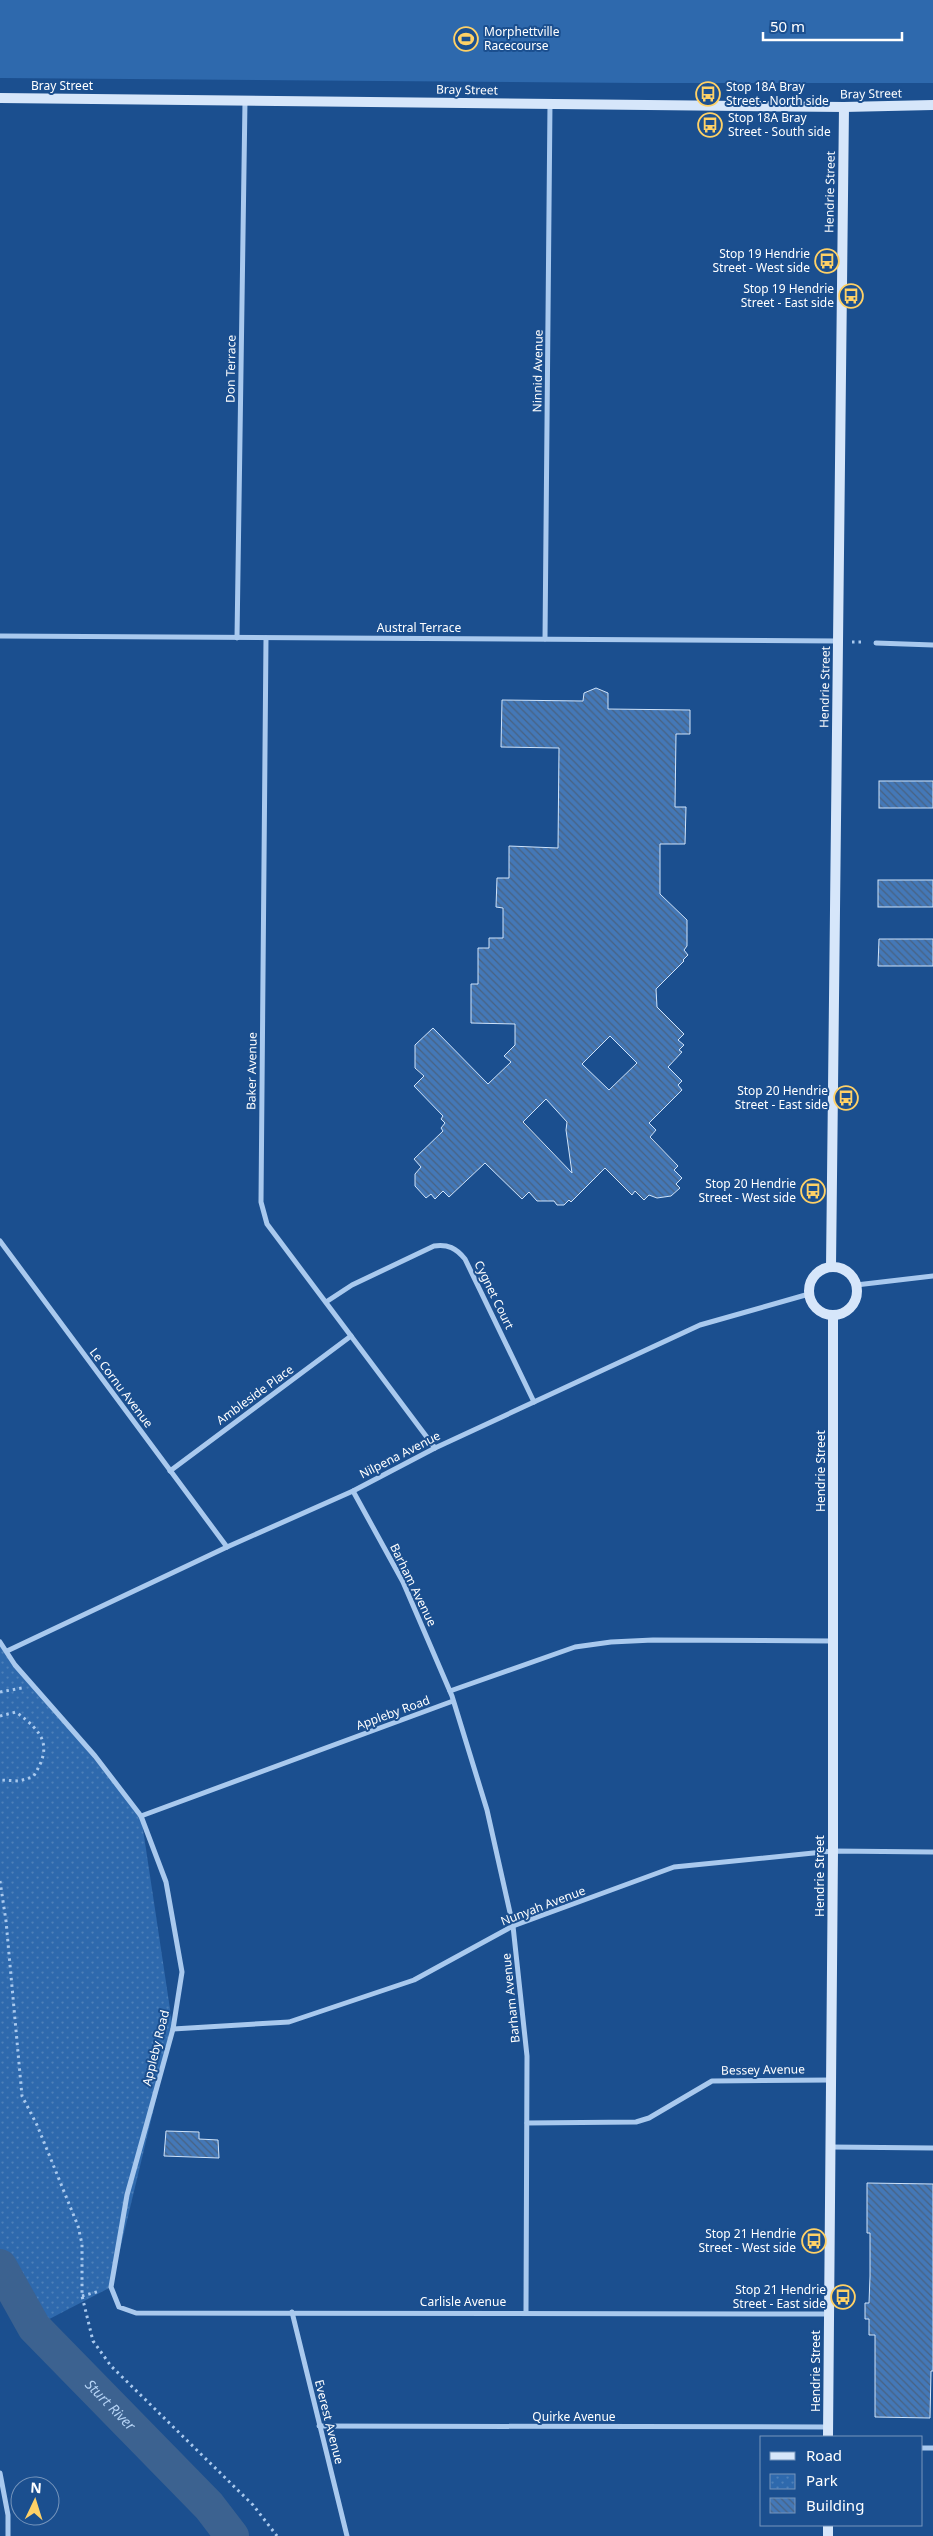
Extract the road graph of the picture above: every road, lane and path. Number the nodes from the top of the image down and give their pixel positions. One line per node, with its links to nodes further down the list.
1 (0, 98): 2 (street, Bray Street)
2 (244, 100): 3 (street, Bray Street); 7 (street, Don Terrace)
3 (550, 103): 5 (street, Bray Street); 9 (street, Ninnid Avenue)
4 (933, 105): 5 (street, Bray Street)
5 (844, 107): 10 (street, Hendrie Street)
6 (0, 636): 7 (street, Austral Terrace)
7 (236, 638): 8 (street, Austral Terrace)
8 (266, 638): 9 (street, Austral Terrace); 18 (street, Baker Avenue)
9 (545, 639): 10 (street, Austral Terrace)
10 (839, 641): 11 (path); 14 (street, Hendrie Street)
11 (876, 643): 12 (street)
12 (933, 645)
13 (0, 1241): 23 (street, Le Cornu Avenue)
14 (830, 1267): 16 (street); 17 (street)
15 (933, 1276): 16 (street)
16 (856, 1285): 19 (street)
17 (809, 1294): 19 (street); 21 (street, Nilpena Avenue)
18 (326, 1302): 20 (street, Baker Avenue); 21 (street, Cygnet Court)
19 (833, 1315): 26 (street, Hendrie Street)
20 (352, 1336): 22 (street, Baker Avenue); 23 (street, Ambleside Place)
21 (534, 1402): 22 (street, Nilpena Avenue)
22 (435, 1448): 24 (street, Nilpena Avenue)
23 (170, 1471): 25 (street, Le Cornu Avenue)
24 (353, 1491): 25 (street, Nilpena Avenue); 30 (street, Barham Avenue)
25 (227, 1547): 28 (street, Nilpena Avenue)
26 (833, 1641): 30 (street); 36 (street, Hendrie Street)
27 (0, 1642): 28 (street, Appleby Road)
28 (7, 1651): 29 (street, Appleby Road)
29 (33, 1686): 31 (path); 35 (street, Appleby Road)
30 (450, 1691): 32 (street, Barham Avenue)
31 (0, 1692)
32 (454, 1701): 35 (street, Appleby Road); 39 (street, Barham Avenue)
33 (0, 1716): 34 (path)
34 (0, 1780)
35 (141, 1816): 40 (street, Appleby Road)
36 (833, 1851): 37 (street, Nunyah Avenue); 39 (street, Nunyah Avenue); 41 (street, Hendrie Street)
37 (933, 1852)
38 (0, 1880): 46 (path)
39 (513, 1926): 40 (street, Nunyah Avenue); 42 (street, Barham Avenue)
40 (173, 2029): 45 (street, Appleby Road)
41 (831, 2080): 42 (street, Bessey Avenue); 43 (street, Hendrie Street)
42 (527, 2123): 48 (street, Barham Avenue)
43 (830, 2147): 44 (street); 49 (street, Hendrie Street)
44 (933, 2148)
45 (111, 2287): 46 (path); 47 (street, Carlisle Avenue)
46 (82, 2296): 54 (path)
47 (292, 2312): 48 (street, Carlisle Avenue); 50 (street, Everest Avenue)
48 (526, 2312): 49 (street, Carlisle Avenue)
49 (829, 2314): 51 (street, Hendrie Street)
50 (319, 2426): 51 (street, Quirke Avenue); 55 (street, Everest Avenue)
51 (828, 2432)
52 (0, 2473): 53 (street)
53 (8, 2536)
54 (278, 2536)
55 (346, 2536)

